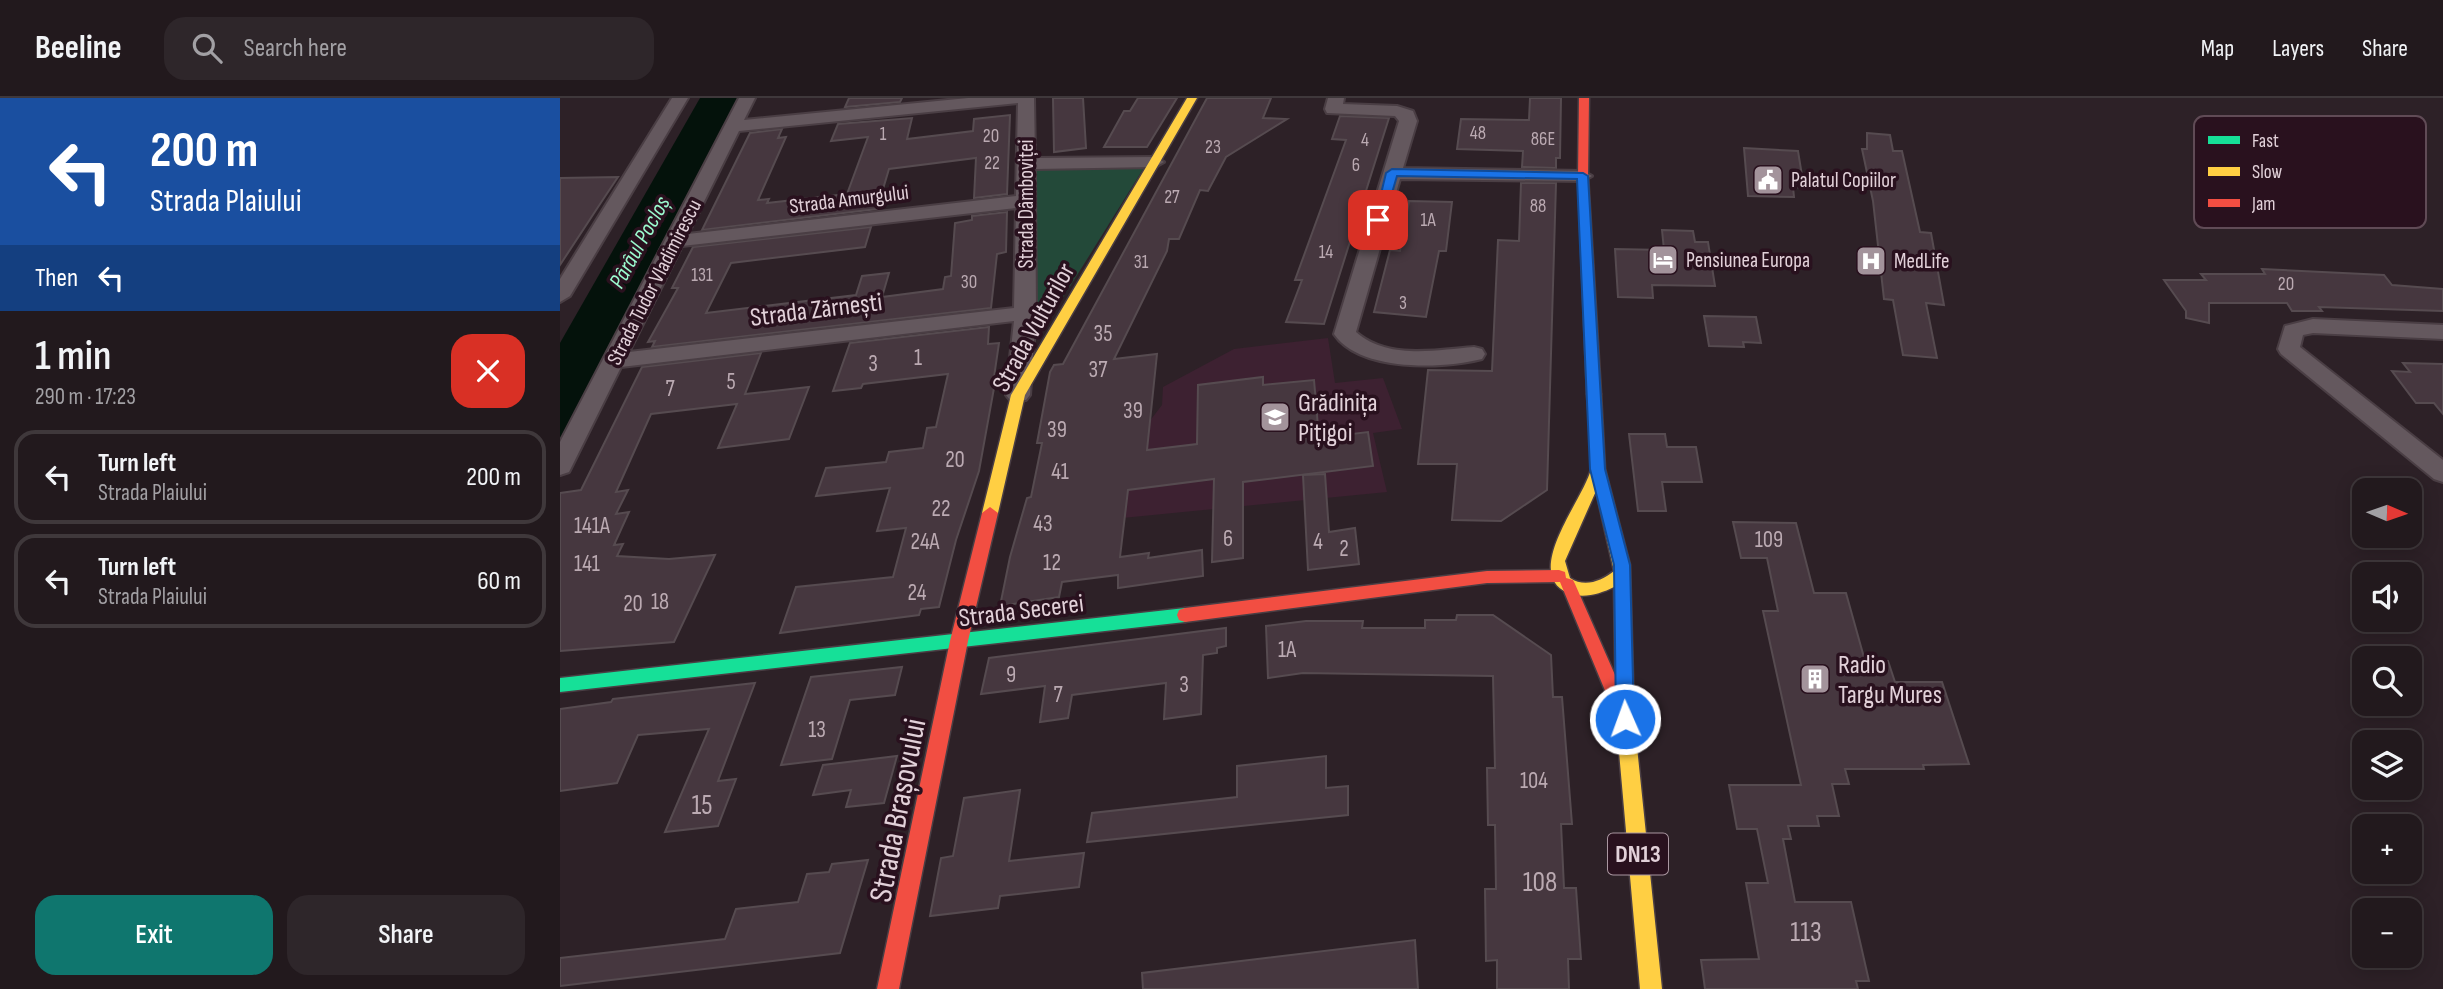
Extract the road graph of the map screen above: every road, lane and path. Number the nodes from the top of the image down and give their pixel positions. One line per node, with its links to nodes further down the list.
1 (680, 98): 15 (street)
2 (747, 98): 8 (street, Strada Tudor Vladimirescu)
3 (1019, 98): 8 (street)
4 (1026, 98): 10 (street, Strada Dâmboviței)
5 (1192, 98): 9 (street, Strada Vulturilor)
6 (1336, 98): 11 (street)
7 (1584, 98): 12 (street)
8 (733, 126): 14 (street, Strada Tudor Vladimirescu)
9 (1155, 162): 10 (street); 20 (street, Strada Vulturilor)
10 (1026, 164): 13 (street, Strada Dâmboviței)
11 (1392, 173): 12 (street); 18 (street)
12 (1583, 176): 22 (street)
13 (1026, 201): 14 (street, Strada Amurgului); 16 (street, Strada Dâmboviței)
14 (676, 241): 19 (street, Strada Tudor Vladimirescu)
15 (560, 296)
16 (1026, 313): 19 (street, Strada Zărnești); 20 (street, Strada Dâmboviței)
17 (2443, 332): 23 (street)
18 (1474, 354)
19 (613, 361): 21 (street, Strada Tudor Vladimirescu)
20 (1018, 395): 29 (street, Strada Vulturilor)
21 (560, 466)
22 (1598, 469): 24 (street); 25 (street)
23 (2443, 473)
24 (1560, 552): 25 (street); 27 (street, Strada Secerei); 28 (street)
25 (1618, 555): 26 (street)
26 (1621, 574): 28 (street); 31 (street, DN13)
27 (1487, 577): 28 (street, Strada Secerei); 29 (street, Strada Secerei)
28 (1563, 580): 31 (street, DN13)
29 (960, 641): 30 (street, Strada Secerei); 32 (street, Strada Brașovului)
30 (560, 685)
31 (1625, 719): 33 (street, DN13)
32 (888, 989)
33 (1651, 989)

